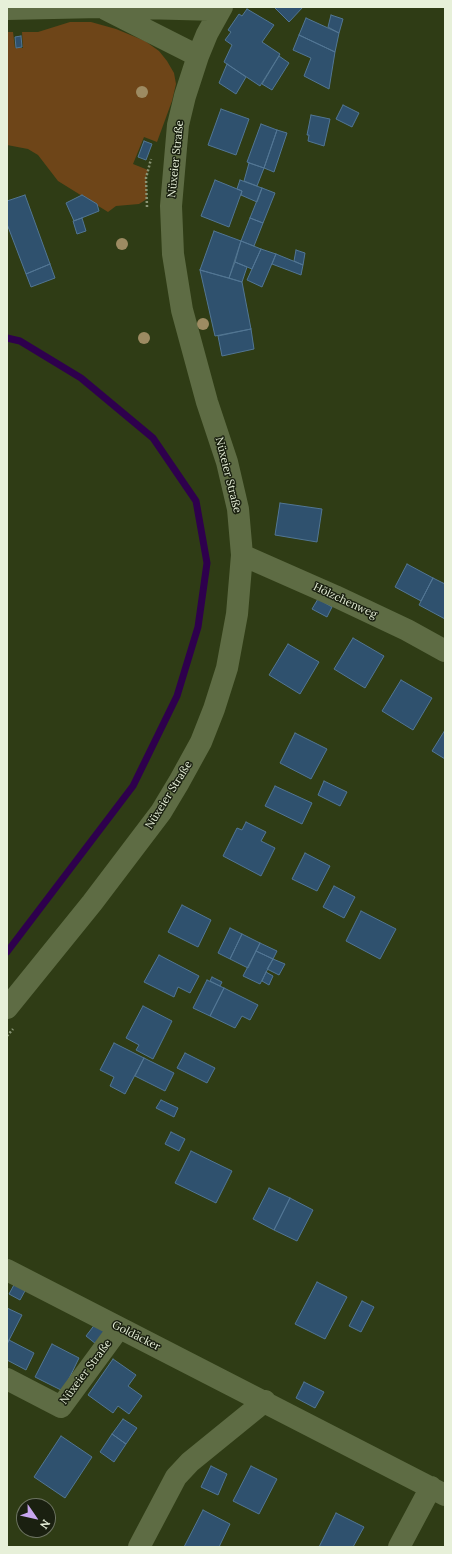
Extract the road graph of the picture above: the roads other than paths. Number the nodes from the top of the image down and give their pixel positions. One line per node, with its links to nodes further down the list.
1 (100, 7): 2 (street); 3 (street); 4 (street)
2 (221, 8): 4 (street, Nüxeier Straße)
3 (7, 9)
4 (198, 56): 5 (street, Nüxeier Straße)
5 (242, 555): 6 (street, Hölzchenweg); 7 (street, Nüxeier Straße)
6 (445, 651)
7 (7, 1008)
8 (7, 1270): 9 (street, Goldäcker)
9 (119, 1328): 10 (street, Nüxeier Straße); 11 (street, Goldäcker)
10 (7, 1379)
11 (265, 1401): 12 (street, Goldäcker); 13 (street)
12 (438, 1491): 14 (street, Goldäcker)
13 (139, 1547)
14 (399, 1547)

